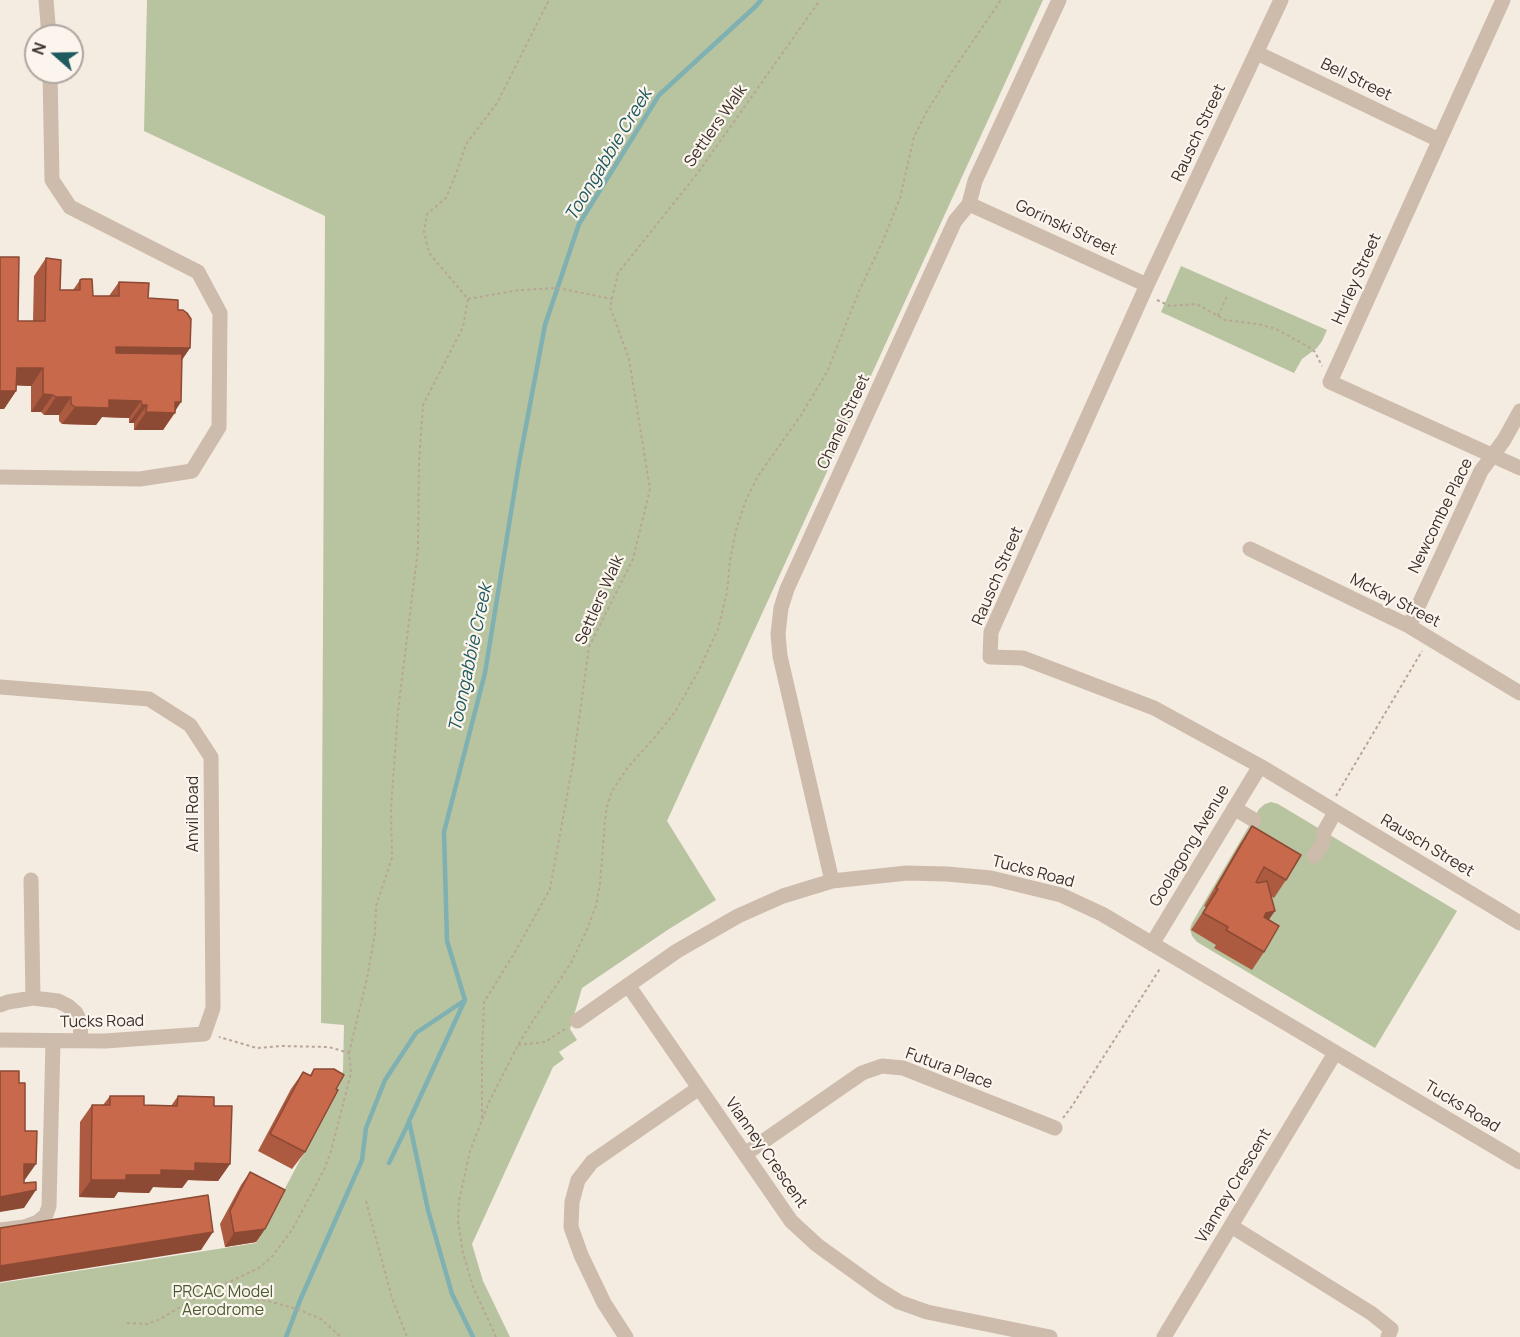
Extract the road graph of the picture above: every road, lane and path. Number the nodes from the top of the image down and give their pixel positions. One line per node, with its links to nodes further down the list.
1 (46, 0): 8 (street)
2 (549, 0): 15 (path)
3 (820, 0): 16 (path, Settlers Walk)
4 (1001, 0): 46 (path)
5 (1059, 0): 12 (street, Chanel Street)
6 (1281, 0): 9 (street, Rausch Street)
7 (1503, 0): 11 (street, Hurley Street)
8 (48, 24)
9 (1257, 53): 11 (street, Bell Street); 13 (street, Rausch Street)
10 (50, 84): 22 (street)
11 (1439, 140): 18 (street, Hurley Street)
12 (969, 204): 13 (street, Gorinski Street); 34 (street, Chanel Street)
13 (1145, 290): 17 (path); 28 (street, Rausch Street)
14 (1228, 294): 17 (path)
15 (468, 299): 16 (path); 47 (path)
16 (612, 299): 50 (path, Settlers Walk)
17 (1218, 316): 18 (path)
18 (1330, 382): 20 (street)
19 (1520, 411): 20 (street, Newcombe Place)
20 (1492, 455): 21 (street); 24 (street, Newcombe Place)
21 (1520, 468)
22 (0, 477)
23 (1250, 549): 24 (street, McKay Street)
24 (1409, 626): 25 (street, McKay Street)
25 (1430, 638): 27 (street, McKay Street); 30 (path)
26 (0, 687): 42 (street, Anvil Road)
27 (1520, 693)
28 (1260, 766): 29 (street, Goolagong Avenue); 30 (street, Rausch Street)
29 (1234, 808): 31 (street); 36 (street, Goolagong Avenue)
30 (1332, 810): 32 (street); 35 (street, Rausch Street)
31 (1254, 820)
32 (1314, 856)
33 (31, 880): 39 (street)
34 (832, 881): 36 (street, Tucks Road); 38 (street, Tucks Road)
35 (1520, 923)
36 (1152, 944): 37 (street, Tucks Road)
37 (1169, 954): 48 (street, Tucks Road); 51 (path)
38 (628, 985): 41 (street, Tucks Road); 49 (street, Vianney Crescent)
39 (33, 998): 40 (street); 45 (street)
40 (0, 1005)
41 (577, 1021): 46 (path)
42 (204, 1034): 45 (street, Tucks Road); 47 (path)
43 (0, 1040): 44 (street, Tucks Road)
44 (53, 1041): 45 (street, Tucks Road); 56 (street)
45 (81, 1041)
46 (518, 1045): 50 (path)
47 (349, 1053): 57 (path)
48 (1335, 1053): 53 (street, Tucks Road); 55 (street, Vianney Crescent)
49 (699, 1088): 52 (street, Vianney Crescent); 63 (street)
50 (482, 1119): 62 (path)
51 (1055, 1128): 52 (street, Futura Place)
52 (744, 1154): 59 (street, Vianney Crescent)
53 (1520, 1162)
54 (366, 1201): 61 (path)
55 (1231, 1226): 65 (street, Vianney Crescent); 66 (street)
56 (0, 1230)
57 (230, 1282): 58 (path); 60 (path)
58 (127, 1323)
59 (993, 1331): 64 (street, Vianney Crescent)
60 (341, 1337)
61 (405, 1337)
62 (496, 1337)
63 (627, 1337)
64 (1050, 1337)
65 (1164, 1337)
66 (1388, 1337)

